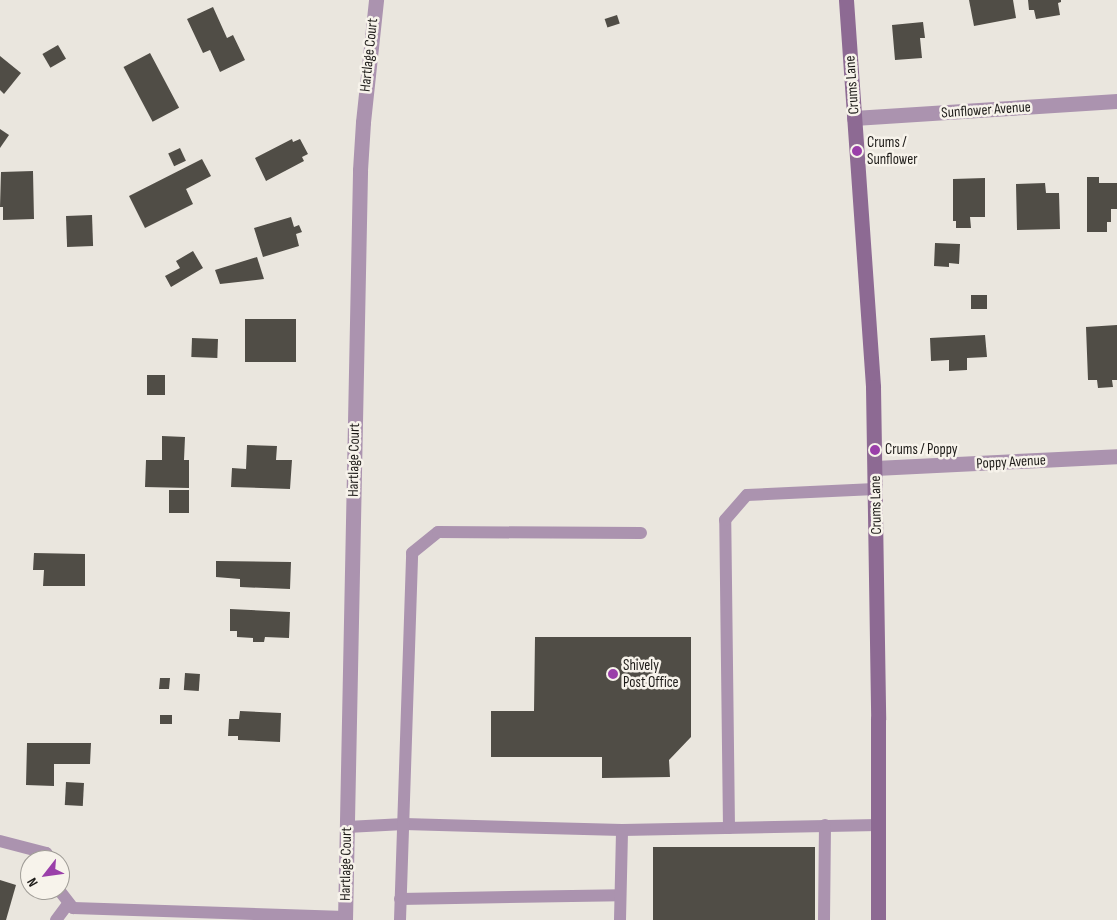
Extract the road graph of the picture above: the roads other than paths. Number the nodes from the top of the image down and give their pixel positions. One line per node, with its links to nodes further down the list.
1 (376, 0): 12 (street, Hartlage Court)
2 (846, 0): 4 (main road, Crums Lane)
3 (1117, 101): 4 (street, Sunflower Avenue)
4 (854, 118): 6 (main road, Crums Lane)
5 (1117, 456): 6 (street, Poppy Avenue)
6 (875, 468): 7 (main road, Crums Lane)
7 (875, 489): 10 (main road, Crums Lane); 13 (lane)
8 (641, 533): 9 (lane)
9 (404, 824): 12 (lane); 14 (lane); 18 (lane)
10 (878, 824): 11 (lane); 27 (main road, Crums Lane)
11 (826, 825): 13 (lane); 26 (lane)
12 (347, 827): 22 (street, Hartlage Court)
13 (729, 828): 14 (lane)
14 (622, 830): 17 (lane)
15 (0, 841): 16 (lane)
16 (32, 850)
17 (620, 895): 18 (lane); 25 (lane)
18 (400, 899): 24 (lane)
19 (67, 900): 20 (lane)
20 (69, 903): 21 (lane); 23 (lane)
21 (262, 917): 22 (lane)
22 (345, 919)
23 (56, 920)
24 (400, 920)
25 (620, 920)
26 (824, 920)
27 (878, 920)

